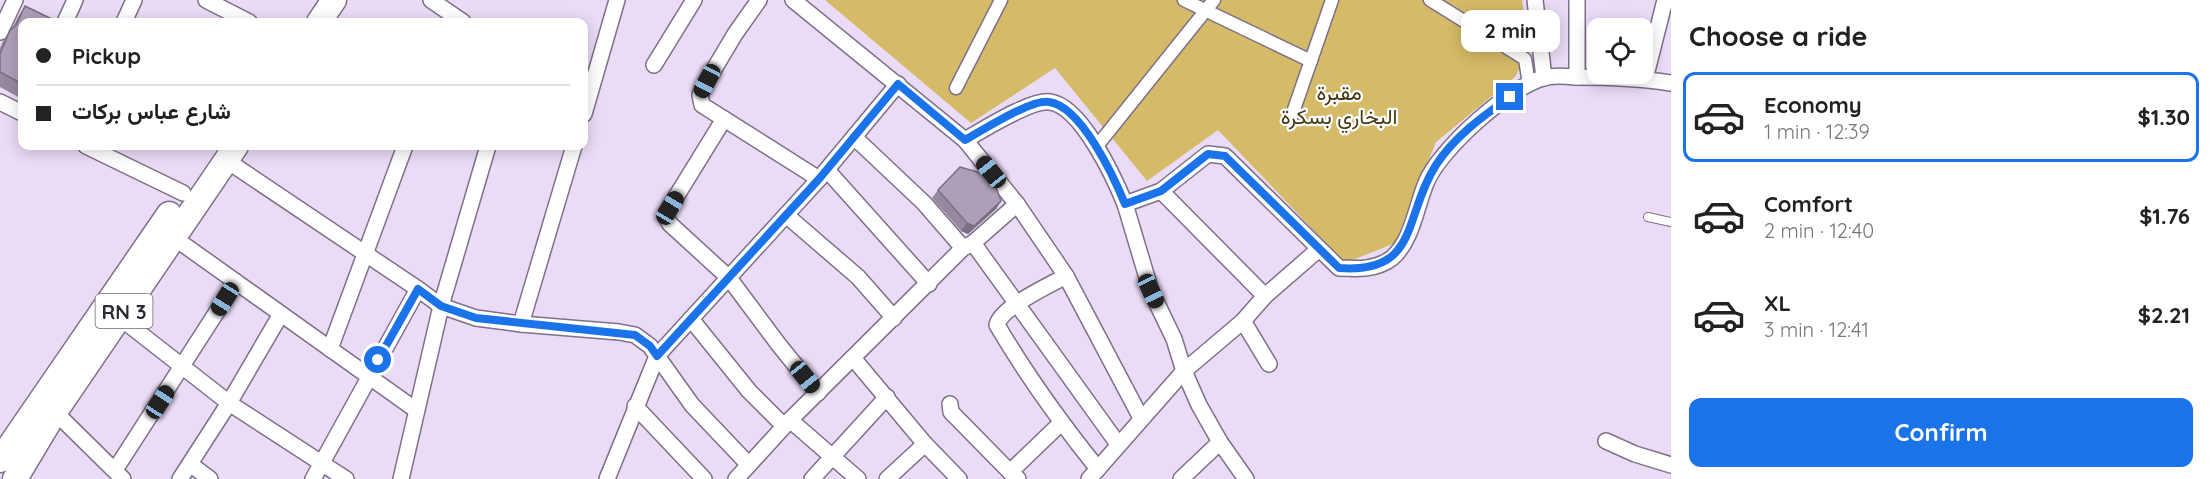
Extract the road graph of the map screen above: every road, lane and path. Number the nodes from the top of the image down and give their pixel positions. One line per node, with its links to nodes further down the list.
1 (15, 0): 27 (street)
2 (75, 0): 21 (street)
3 (134, 0): 22 (street)
4 (315, 0): 24 (main road)
5 (334, 0): 25 (main road)
6 (432, 0): 26 (street)
7 (616, 0): 39 (street)
8 (694, 0): 30 (street)
9 (759, 0): 42 (street)
10 (794, 0): 36 (street)
11 (1001, 0): 38 (street)
12 (1184, 0): 20 (street)
13 (1214, 0): 20 (street)
14 (1332, 0): 29 (street)
15 (1430, 0): 37 (street)
16 (1535, 0): 33 (street)
17 (1577, 0): 31 (street)
18 (1665, 0): 28 (street)
19 (215, 2): 23 (street)
20 (1206, 10): 29 (street); 46 (street)
21 (66, 18)
22 (125, 18)
23 (242, 18)
24 (303, 18)
25 (322, 18)
26 (454, 18)
27 (0, 32)
28 (1653, 47)
29 (1311, 60): 43 (street)
30 (654, 65)
31 (1577, 77): 32 (street); 33 (street)
32 (1587, 77)
33 (1544, 78): 37 (street)
34 (1653, 80): 35 (street)
35 (1671, 83)
36 (898, 84): 44 (street); 45 (street)
37 (1529, 84): 62 (street)
38 (956, 87)
39 (588, 94)
40 (0, 102): 41 (street)
41 (18, 111)
42 (724, 119): 52 (street); 65 (street)
43 (1290, 121)
44 (854, 137): 52 (street); 61 (street)
45 (965, 140): 46 (street); 55 (street)
46 (1097, 146): 56 (street)
47 (94, 150): 54 (street)
48 (226, 150): 54 (main road, RN 3); 60 (main road, RN 3); 63 (street)
49 (403, 150): 63 (street)
50 (487, 150): 71 (street)
51 (573, 150): 77 (street)
52 (823, 175): 57 (street); 67 (street)
53 (1161, 191): 56 (street); 62 (street); 69 (street)
54 (183, 193): 100 (main road, RN 3)
55 (1017, 204): 61 (street); 64 (street)
56 (1125, 204): 83 (street)
57 (786, 215): 65 (street); 74 (street)
58 (1648, 217): 59 (lane)
59 (1671, 222)
60 (173, 237): 66 (street); 73 (main road, RN 3)
61 (968, 246): 67 (street); 70 (street)
62 (1319, 249): 69 (street)
63 (364, 252): 68 (street); 78 (street)
64 (1066, 276): 70 (street); 92 (street)
65 (729, 278): 75 (street); 85 (street)
66 (236, 282): 72 (street); 82 (street)
67 (929, 284): 74 (street)
68 (418, 289): 71 (street); 84 (street)
69 (1265, 296): 76 (street)
70 (1017, 303): 94 (street); 98 (street)
71 (441, 306): 77 (street); 90 (street)
72 (281, 314): 78 (street); 87 (street)
73 (119, 317): 82 (street); 91 (main road, RN 3)
74 (894, 318): 80 (street)
75 (690, 319): 79 (street); 93 (street)
76 (1243, 321): 81 (street); 83 (street)
77 (520, 324): 79 (street)
78 (330, 349): 84 (street)
79 (657, 356): 89 (street); 103 (street)
80 (854, 358): 85 (street); 86 (street)
81 (1269, 364)
82 (182, 368): 87 (street); 105 (street)
83 (1184, 371): 92 (street); 96 (street)
84 (368, 378): 90 (street); 101 (street)
85 (818, 393): 93 (street)
86 (887, 398): 97 (street); 99 (street)
87 (229, 403): 101 (street); 102 (street)
88 (950, 404): 107 (street)
89 (635, 406): 114 (street); 115 (street)
90 (416, 410): 113 (street)
91 (55, 412): 105 (street); 108 (main road, RN 3)
92 (1141, 418): 98 (street)
93 (787, 423): 99 (street); 103 (street)
94 (1061, 423): 106 (street); 107 (street)
95 (1606, 441): 104 (street)
96 (1220, 442): 121 (street); 122 (street)
97 (925, 444): 119 (street); 120 (street)
98 (1118, 444): 106 (street)
99 (833, 457): 117 (street); 118 (street)
100 (0, 460)
101 (322, 463): 111 (street); 112 (street)
102 (190, 464): 109 (street); 110 (street)
103 (749, 465): 116 (street)
104 (1671, 465)
105 (119, 474)
106 (1094, 474)
107 (1014, 475)
108 (15, 479)
109 (180, 479)
110 (210, 479)
111 (313, 479)
112 (346, 479)
113 (401, 479)
114 (607, 479)
115 (704, 479)
116 (736, 479)
117 (812, 479)
118 (858, 479)
119 (887, 479)
120 (959, 479)
121 (1181, 479)
122 (1246, 479)

